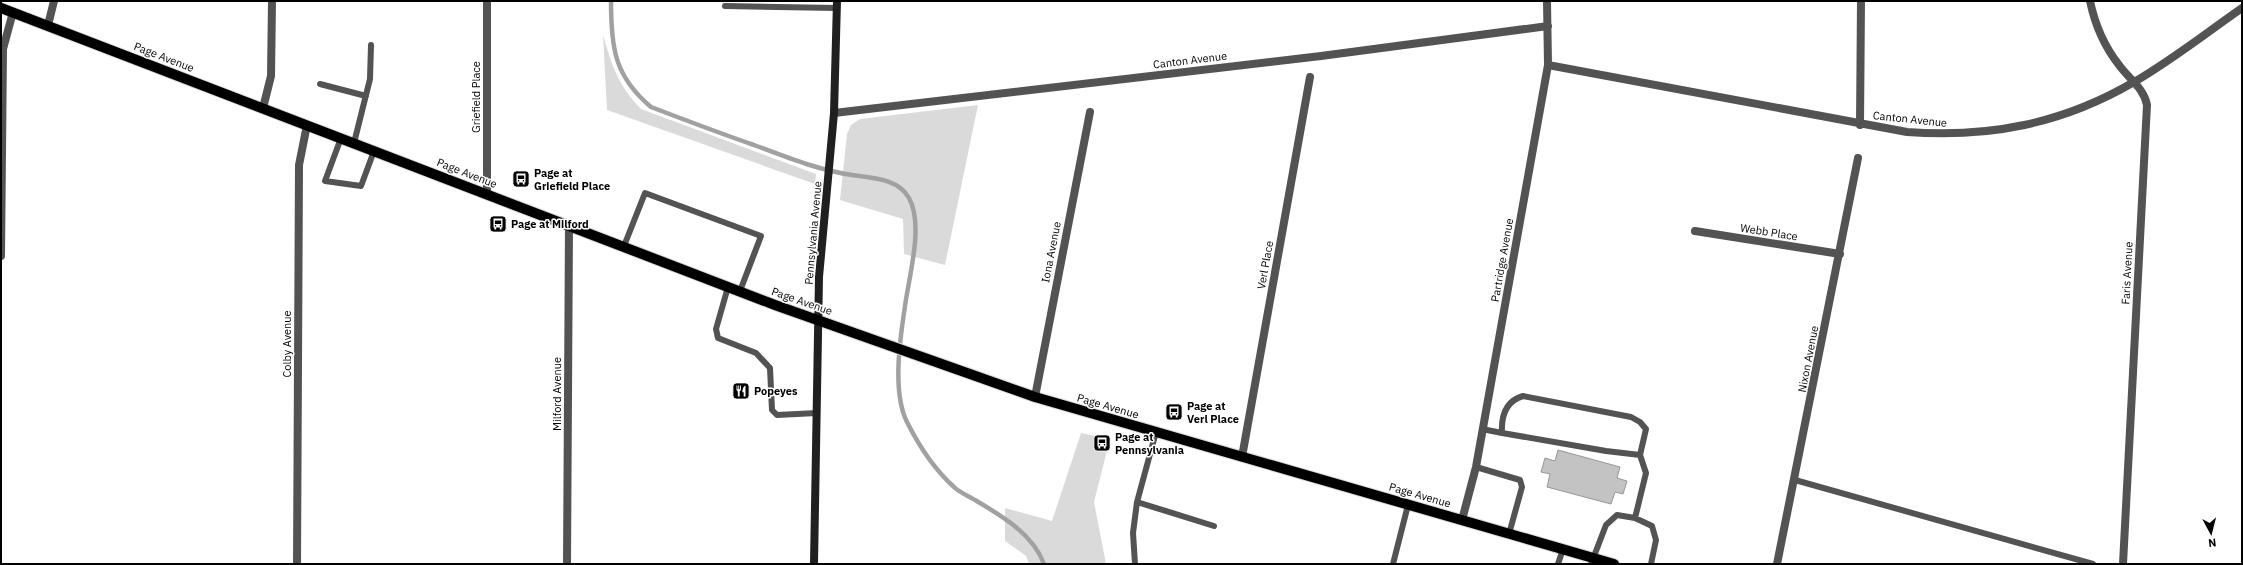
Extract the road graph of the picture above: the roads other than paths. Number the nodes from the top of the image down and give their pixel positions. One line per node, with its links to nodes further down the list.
1 (54, 1): 12 (street)
2 (272, 1): 20 (street)
3 (487, 1): 29 (street, Griefield Place)
4 (1547, 1): 13 (street, Partridge Avenue)
5 (1861, 1): 24 (street)
6 (2090, 1): 17 (street, Faris Avenue)
7 (837, 4): 8 (lane); 21 (street, Pennsylvania Avenue)
8 (725, 6)
9 (1, 8): 11 (main road, Page Avenue)
10 (2242, 8): 17 (street, Canton Avenue)
11 (13, 12): 12 (main road, Page Avenue); 34 (street)
12 (48, 25): 20 (main road, Page Avenue)
13 (1548, 26): 15 (street, Partridge Avenue); 21 (street, Canton Avenue)
14 (371, 44): 19 (lane)
15 (1548, 66): 24 (street, Canton Avenue); 40 (street, Partridge Avenue)
16 (1310, 77): 44 (street, Verl Place)
17 (2134, 83): 24 (street, Canton Avenue); 65 (street, Faris Avenue)
18 (320, 84): 19 (lane)
19 (366, 96): 26 (lane)
20 (263, 108): 23 (main road, Page Avenue)
21 (834, 112): 37 (street, Pennsylvania Avenue)
22 (1090, 112): 38 (street, Iona Avenue)
23 (307, 125): 25 (main road, Page Avenue); 55 (street, Colby Avenue)
24 (1860, 125)
25 (341, 138): 26 (main road, Page Avenue); 27 (lane)
26 (354, 143): 27 (main road, Page Avenue)
27 (374, 150): 29 (main road, Page Avenue)
28 (1858, 158): 33 (street, Nixon Avenue)
29 (487, 193): 30 (main road, Page Avenue)
30 (569, 225): 32 (main road, Page Avenue); 56 (street, Milford Avenue)
31 (1695, 231): 33 (street, Webb Place)
32 (624, 246): 35 (main road, Page Avenue); 36 (lane)
33 (1840, 254): 46 (street, Nixon Avenue)
34 (1, 256)
35 (728, 287): 36 (main road, Page Avenue); 39 (lane)
36 (740, 291): 37 (main road, Page Avenue)
37 (818, 319): 38 (main road, Page Avenue); 39 (street, Pennsylvania Avenue)
38 (1035, 397): 41 (main road, Page Avenue)
39 (817, 413): 57 (street, Pennsylvania Avenue)
40 (1482, 429): 42 (lane); 45 (street, Partridge Avenue)
41 (1156, 432): 44 (main road, Page Avenue); 47 (lane)
42 (1502, 432): 43 (lane); 43 (lane)
43 (1640, 455): 49 (lane)
44 (1242, 457): 48 (main road, Page Avenue)
45 (1476, 467): 50 (street, Partridge Avenue); 52 (lane)
46 (1795, 480): 63 (street, Nixon Avenue); 64 (lane)
47 (1138, 502): 51 (lane); 58 (lane)
48 (1408, 505): 50 (main road, Page Avenue); 59 (lane)
49 (1635, 518): 54 (lane); 62 (lane)
50 (1462, 520): 52 (main road, Page Avenue)
51 (1214, 526)
52 (1509, 534): 53 (main road, Page Avenue)
53 (1563, 549): 54 (main road, Page Avenue); 60 (lane)
54 (1592, 561): 61 (main road, Page Avenue)
55 (297, 564)
56 (567, 564)
57 (814, 564)
58 (1135, 564)
59 (1393, 564)
60 (1558, 564)
61 (1614, 564)
62 (1651, 564)
63 (1777, 564)
64 (2093, 564)
65 (2123, 564)

